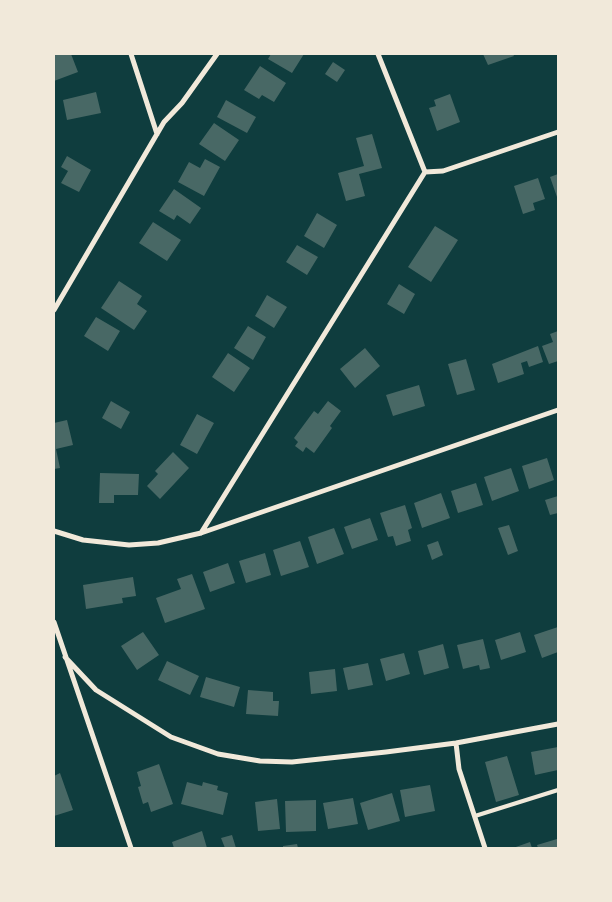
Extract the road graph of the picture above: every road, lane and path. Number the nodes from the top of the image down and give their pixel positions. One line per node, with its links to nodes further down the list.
1 (131, 54): 5 (street)
2 (217, 54): 5 (street)
3 (378, 54): 6 (street)
4 (558, 132): 6 (street)
5 (157, 134): 7 (street)
6 (425, 172): 10 (street)
7 (54, 310)
8 (558, 410): 10 (street)
9 (54, 531): 10 (street)
10 (201, 532)
11 (54, 622): 12 (street)
12 (66, 657): 14 (street); 17 (street)
13 (558, 724): 14 (street)
14 (456, 743): 16 (street)
15 (558, 790): 16 (lane)
16 (474, 816): 18 (street)
17 (131, 848)
18 (485, 848)

